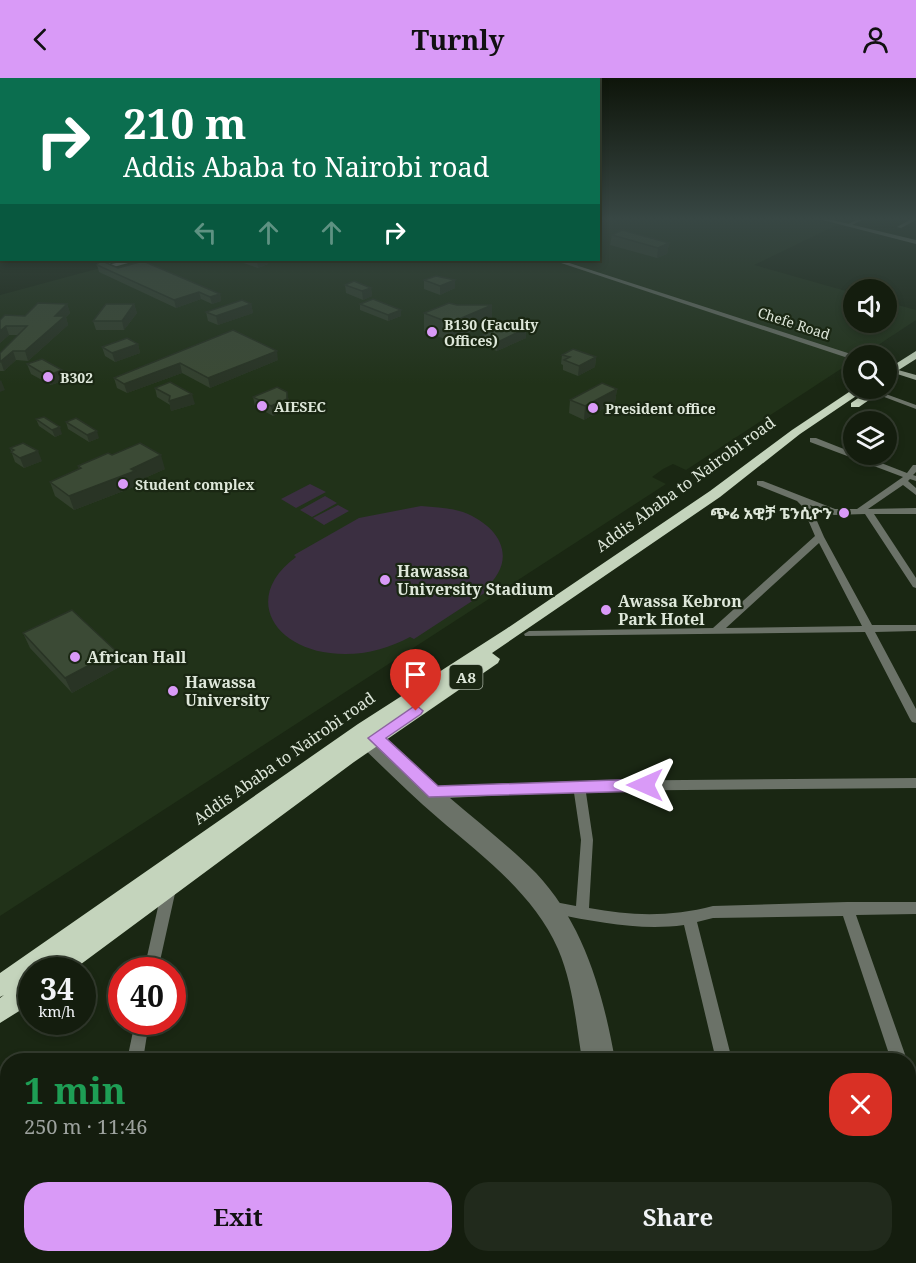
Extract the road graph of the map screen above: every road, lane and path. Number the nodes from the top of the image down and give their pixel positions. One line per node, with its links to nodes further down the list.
1 (596, 273): 4 (street, Chefe Road)
2 (606, 273): 3 (street, Chefe Road)
3 (843, 350)
4 (843, 353)
5 (916, 354): 6 (highway, Addis Ababa to Nairobi road / A8)
6 (901, 370)
7 (897, 397): 10 (street)
8 (846, 399): 28 (highway, Addis Ababa to Nairobi road / A8)
9 (867, 399): 26 (highway, Addis Ababa to Nairobi road / A8)
10 (916, 407)
11 (813, 440): 13 (street)
12 (916, 467): 13 (street)
13 (905, 478): 14 (street); 16 (street); 19 (street)
14 (916, 479)
15 (760, 483): 17 (street)
16 (916, 493)
17 (801, 499): 19 (street); 21 (street)
18 (916, 511): 20 (street)
19 (858, 512): 20 (street)
20 (868, 512): 22 (street)
21 (820, 537): 24 (street); 25 (street)
22 (916, 585)
23 (916, 628): 25 (street)
24 (717, 630): 25 (street); 26 (street)
25 (869, 630): 27 (street)
26 (529, 634): 28 (highway, Addis Ababa to Nairobi road / A8)
27 (916, 719)
28 (366, 736): 31 (street); 32 (highway, Addis Ababa to Nairobi road / A8); 41 (highway, Addis Ababa to Nairobi road / A8)
29 (916, 783): 30 (street)
30 (579, 786): 31 (street); 36 (street)
31 (431, 796): 35 (street)
32 (170, 886): 38 (highway, Addis Ababa to Nairobi road / A8); 39 (street)
33 (916, 908): 34 (street)
34 (847, 909): 37 (street); 47 (street)
35 (550, 910): 36 (street); 44 (street); 45 (street)
36 (582, 914): 37 (street)
37 (690, 920): 46 (street)
38 (74, 957)
39 (154, 957)
40 (18, 997): 41 (highway, Addis Ababa to Nairobi road / A8)
41 (1, 1007)
42 (140, 1035): 43 (street)
43 (136, 1053)
44 (590, 1053)
45 (605, 1053)
46 (722, 1053)
47 (897, 1053)

